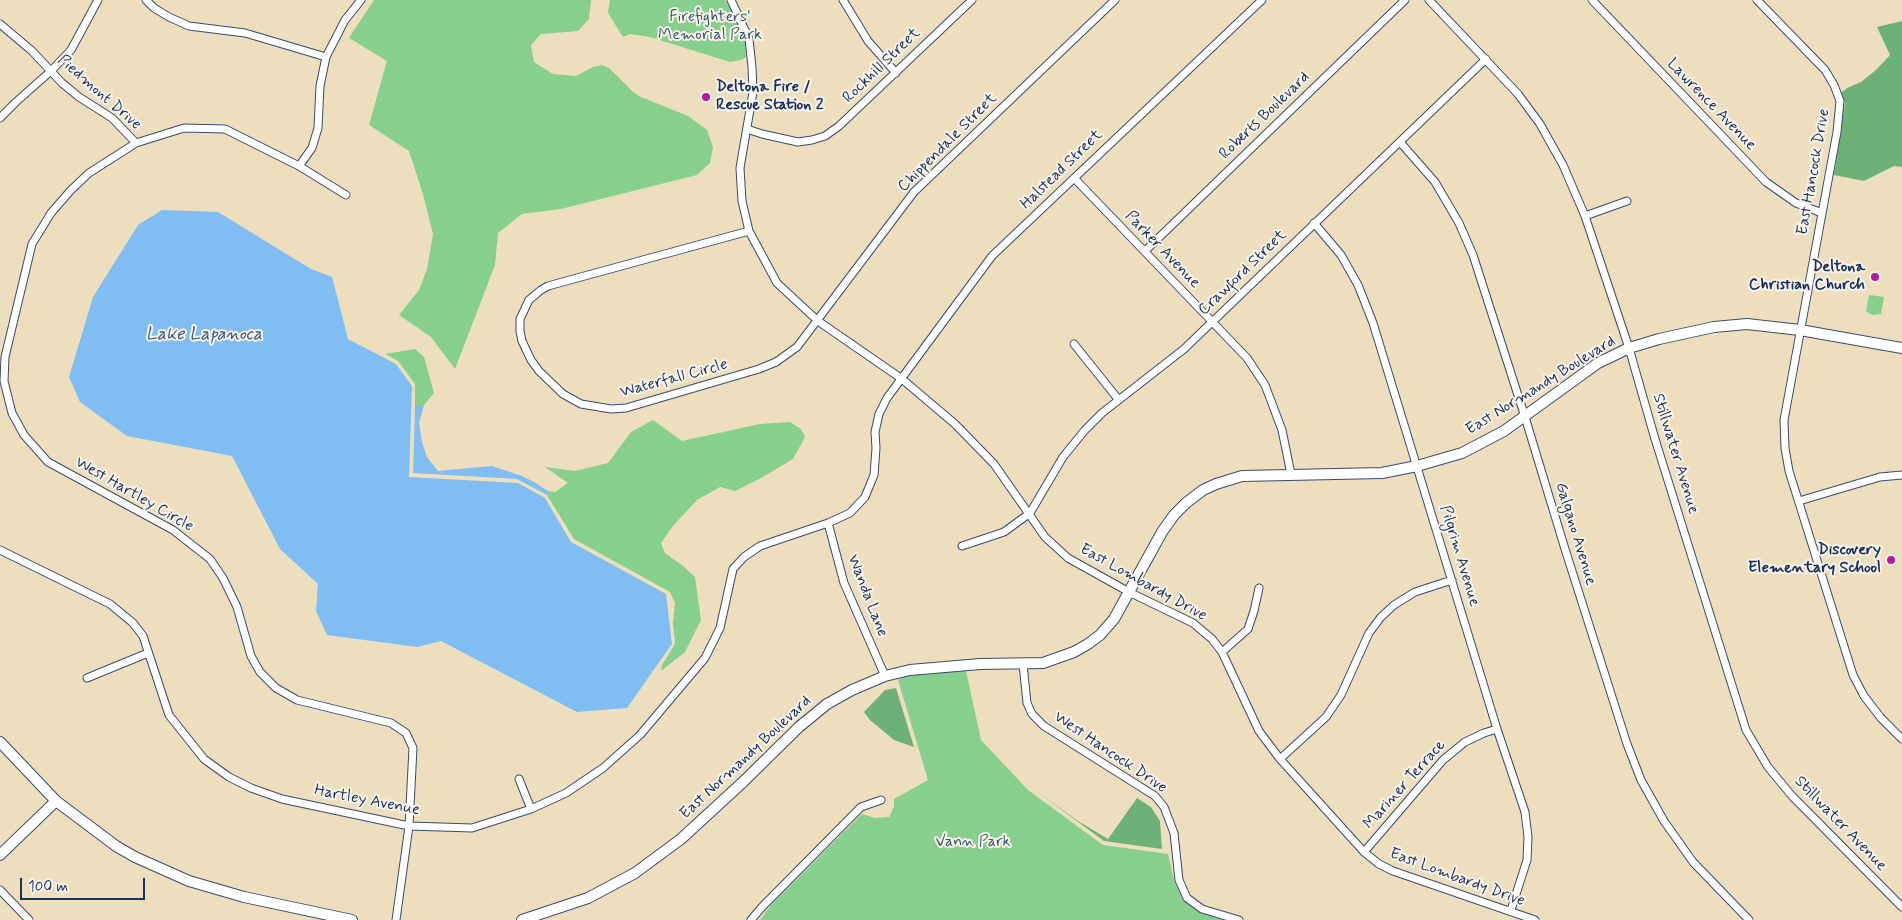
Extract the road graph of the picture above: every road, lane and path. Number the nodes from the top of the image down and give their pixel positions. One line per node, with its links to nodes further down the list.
1 (98, 0): 16 (street)
2 (146, 0): 14 (street)
3 (361, 0): 14 (street)
4 (731, 0): 19 (street, East Lombardy Drive)
5 (843, 0): 17 (street)
6 (972, 0): 17 (street, Rockhill Street)
7 (1115, 0): 31 (street, Chippendale Street)
8 (1262, 0): 23 (street, Halstead Street)
9 (1405, 0): 30 (street, Roberts Boulevard)
10 (1429, 0): 15 (street, Stillwater Avenue)
11 (1592, 0): 26 (street, Lawrence Avenue)
12 (1757, 0): 26 (street, East Hancock Drive)
13 (0, 24): 16 (street, Piedmont Drive)
14 (326, 57): 22 (street)
15 (1486, 59): 20 (street, Crawford Street); 27 (street, Stillwater Avenue)
16 (52, 70): 18 (street); 21 (street, Piedmont Drive)
17 (896, 73): 19 (street, Rockhill Street)
18 (0, 118)
19 (747, 129): 29 (street, East Lombardy Drive)
20 (1400, 142): 28 (street, Crawford Street); 39 (street, Galgano Avenue)
21 (136, 143): 22 (street, West Hartley Circle); 64 (street, West Hartley Circle)
22 (299, 166): 24 (street, West Hartley Circle)
23 (1074, 178): 30 (street, Parker Avenue); 37 (street, Halstead Street)
24 (346, 194)
25 (1627, 201): 27 (street)
26 (1822, 212): 33 (street, East Hancock Drive)
27 (1585, 216): 35 (street, Stillwater Avenue)
28 (1314, 223): 32 (street, Crawford Street); 40 (street, Pilgrim Avenue)
29 (749, 231): 31 (street, East Lombardy Drive); 31 (street, Waterfall Circle)
30 (1144, 251): 32 (street, Parker Avenue)
31 (818, 321): 37 (street, East Lombardy Drive)
32 (1212, 322): 38 (street, Crawford Street); 41 (street, Parker Avenue)
33 (1800, 330): 35 (street, East Normandy Boulevard); 36 (street, East Normandy Boulevard); 43 (street, East Hancock Drive)
34 (1074, 344): 38 (street)
35 (1629, 348): 39 (street, East Normandy Boulevard); 68 (street, Stillwater Avenue)
36 (1902, 348)
37 (902, 379): 44 (street, East Lombardy Drive); 45 (street, Hartley Avenue)
38 (1118, 399): 44 (street, Crawford Street)
39 (1525, 417): 40 (street, East Normandy Boulevard); 77 (street, Galgano Avenue)
40 (1417, 466): 41 (street, East Normandy Boulevard); 48 (street, Pilgrim Avenue)
41 (1291, 474): 50 (street, East Normandy Boulevard)
42 (1902, 476): 43 (street)
43 (1799, 501): 57 (street, East Hancock Drive)
44 (1030, 513): 46 (street); 50 (street, East Lombardy Drive)
45 (828, 524): 54 (street, Wanda Lane); 63 (street, Hartley Avenue)
46 (962, 546)
47 (0, 550): 52 (street, Hartley Avenue)
48 (1452, 580): 56 (street, Pilgrim Avenue); 59 (street)
49 (1259, 588): 51 (street)
50 (1129, 592): 51 (street, East Lombardy Drive); 53 (street, East Normandy Boulevard)
51 (1222, 652): 59 (street, East Lombardy Drive)
52 (148, 653): 55 (street); 64 (street, Hartley Avenue)
53 (1023, 664): 54 (street, East Normandy Boulevard); 75 (street, West Hancock Drive)
54 (886, 676): 73 (street, East Normandy Boulevard)
55 (88, 678)
56 (1497, 728): 65 (street, Mariner Terrace); 69 (street, Pilgrim Avenue)
57 (1902, 739)
58 (0, 742): 61 (street)
59 (1280, 759): 65 (street, East Lombardy Drive)
60 (519, 779): 63 (street)
61 (56, 800): 66 (street); 71 (street)
62 (881, 800): 74 (street)
63 (531, 809): 64 (street, Hartley Avenue)
64 (409, 826): 72 (street, West Hartley Circle)
65 (1364, 852): 69 (street, East Lombardy Drive)
66 (0, 855)
67 (0, 890): 70 (street)
68 (1902, 907)
69 (1511, 910): 76 (street, East Lombardy Drive)
70 (29, 920)
71 (352, 920)
72 (396, 920)
73 (522, 920)
74 (751, 920)
75 (1239, 920)
76 (1535, 920)
77 (1750, 920)

